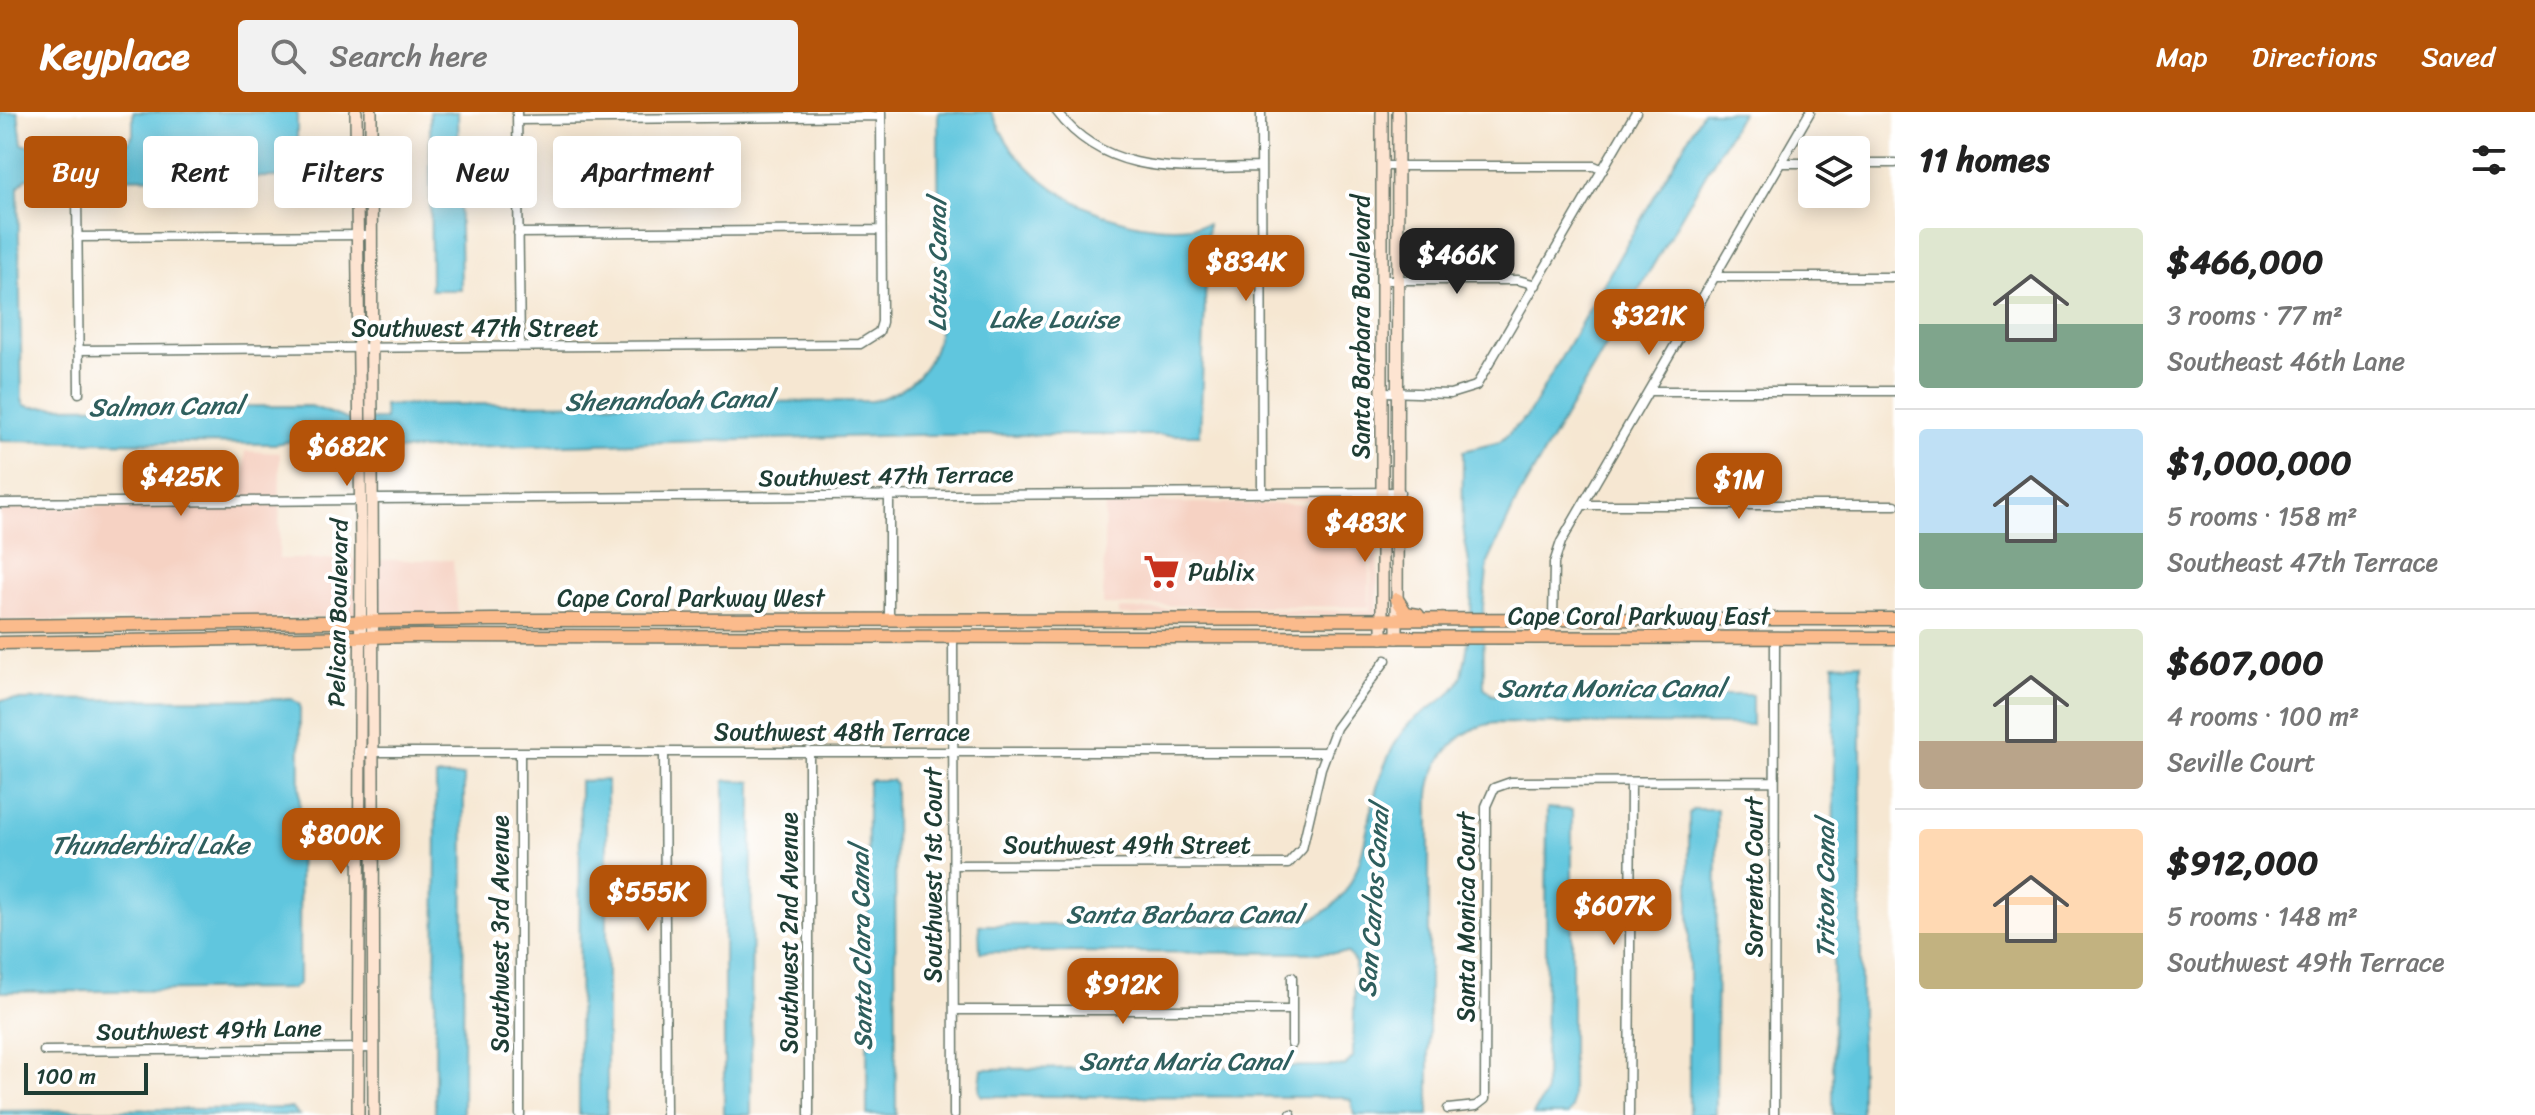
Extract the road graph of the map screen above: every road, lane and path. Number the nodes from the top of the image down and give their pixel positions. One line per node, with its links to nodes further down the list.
1 (356, 112): 22 (street, Pelican Boulevard)
2 (371, 112): 23 (street, Pelican Boulevard)
3 (1057, 112): 17 (street)
4 (1261, 112): 17 (street)
5 (1382, 112): 15 (street, Santa Barbara Boulevard)
6 (1398, 112): 16 (street, Santa Barbara Boulevard)
7 (1636, 112): 18 (street)
8 (1810, 112): 11 (street)
9 (881, 114): 10 (street); 20 (street)
10 (517, 116): 21 (street)
11 (1780, 163): 12 (street); 25 (street)
12 (1798, 163)
13 (1870, 163): 14 (street)
14 (1895, 163)
15 (1382, 166): 16 (street); 27 (street, Santa Barbara Boulevard)
16 (1398, 166): 18 (street); 28 (street, Santa Barbara Boulevard)
17 (1261, 167): 41 (street)
18 (1603, 170): 29 (street)
19 (77, 208): 24 (street)
20 (881, 230): 21 (street); 30 (street, Southwest 47th Street)
21 (518, 233): 30 (street)
22 (357, 234): 23 (street); 24 (street); 31 (street, Pelican Boulevard)
23 (371, 235): 31 (street, Pelican Boulevard)
24 (77, 237): 32 (street)
25 (1715, 277): 26 (street); 33 (street)
26 (1895, 277)
27 (1383, 280): 28 (street); 35 (street, Santa Barbara Boulevard)
28 (1399, 280): 29 (street); 37 (street, Santa Barbara Boulevard)
29 (1536, 285): 37 (street)
30 (520, 346): 31 (street, Southwest 47th Street)
31 (366, 348): 32 (street, Southwest 47th Street); 38 (street, Pelican Boulevard)
32 (78, 350): 36 (street)
33 (1649, 391): 34 (street); 46 (street)
34 (1895, 391)
35 (1384, 392): 37 (street); 39 (street, Santa Barbara Boulevard)
36 (79, 393)
37 (1399, 393): 40 (street, Santa Barbara Boulevard)
38 (364, 453): 43 (street, Pelican Boulevard); 43 (street); 44 (street, Pelican Boulevard)
39 (1383, 492): 40 (street, Southwest 47th Terrace); 41 (street, Southwest 47th Terrace); 55 (street, Santa Barbara Boulevard)
40 (1400, 492): 48 (street, Santa Barbara Boulevard)
41 (1262, 494): 42 (street, Southwest 47th Terrace)
42 (889, 496): 43 (street, Southwest 47th Terrace); 53 (street)
43 (374, 499): 59 (street, Pelican Boulevard)
44 (360, 500): 45 (street); 59 (street, Pelican Boulevard)
45 (0, 503)
46 (1583, 505): 47 (street); 58 (street)
47 (1895, 505)
48 (1397, 599): 49 (main road); 57 (street, Santa Barbara Boulevard)
49 (1464, 618): 57 (main road); 58 (main road, Cape Coral Parkway East)
50 (1772, 619): 51 (main road, Cape Coral Parkway East); 58 (main road, Cape Coral Parkway East); 70 (main road)
51 (1866, 619): 52 (main road, Cape Coral Parkway East); 71 (main road)
52 (1895, 619)
53 (889, 620): 56 (main road, Cape Coral Parkway West); 59 (main road, Cape Coral Parkway West); 66 (main road)
54 (1207, 620): 55 (main road, Cape Coral Parkway West); 56 (main road, Cape Coral Parkway West); 64 (main road)
55 (1382, 620): 57 (main road); 68 (street, Santa Barbara Boulevard)
56 (1054, 621): 63 (main road)
57 (1397, 621): 69 (street, Santa Barbara Boulevard)
58 (1553, 621)
59 (367, 622): 61 (main road, Cape Coral Parkway West); 65 (street, Pelican Boulevard); 67 (street, Pelican Boulevard)
60 (0, 626): 61 (main road, Cape Coral Parkway West)
61 (42, 626): 62 (main road)
62 (0, 634)
63 (953, 635): 64 (main road, Cape Coral Parkway West); 66 (main road, Cape Coral Parkway West); 80 (street, Southwest 1st Court)
64 (1105, 635): 68 (main road, Cape Coral Parkway West)
65 (374, 637): 66 (main road, Cape Coral Parkway West); 67 (main road, Cape Coral Parkway West); 77 (street, Pelican Boulevard)
66 (788, 637)
67 (359, 638): 73 (main road, Cape Coral Parkway West); 76 (street, Pelican Boulevard)
68 (1382, 638): 69 (main road, Cape Coral Parkway East)
69 (1397, 638): 70 (main road, Cape Coral Parkway East)
70 (1693, 638): 71 (main road, Cape Coral Parkway East)
71 (1775, 638): 72 (main road, Cape Coral Parkway East); 82 (street, Sorrento Court)
72 (1895, 638)
73 (0, 643)
74 (1386, 660): 81 (street)
75 (809, 751): 79 (street, Southwest 48th Terrace); 80 (street, Southwest 48th Terrace); 97 (street, Southwest 2nd Avenue)
76 (358, 752): 77 (street, Southwest 48th Terrace); 89 (street, Pelican Boulevard)
77 (375, 752): 78 (street, Southwest 48th Terrace); 90 (street, Pelican Boulevard)
78 (520, 752): 79 (street, Southwest 48th Terrace); 95 (street, Southwest 3rd Avenue)
79 (664, 752): 96 (street)
80 (953, 752): 81 (street, Southwest 48th Terrace); 84 (street, Southwest 1st Court)
81 (1325, 752): 84 (street, Southwest 49th Street)
82 (1774, 781): 83 (street, Santa Monica Court); 100 (street, Sorrento Court)
83 (1631, 782): 92 (street, Santa Monica Court); 99 (street)
84 (954, 865): 86 (street, Southwest 1st Court)
85 (1292, 977): 87 (street)
86 (954, 1010): 87 (street); 98 (street, Southwest 1st Court)
87 (1292, 1010): 88 (street)
88 (1292, 1044)
89 (358, 1048): 90 (street, Southwest 49th Lane); 91 (street, Southwest 49th Lane); 93 (street, Pelican Boulevard)
90 (374, 1048): 94 (street, Pelican Boulevard)
91 (44, 1051)
92 (1448, 1109)
93 (358, 1115)
94 (374, 1115)
95 (520, 1115)
96 (666, 1115)
97 (809, 1115)
98 (954, 1115)
99 (1629, 1115)
100 (1774, 1115)

